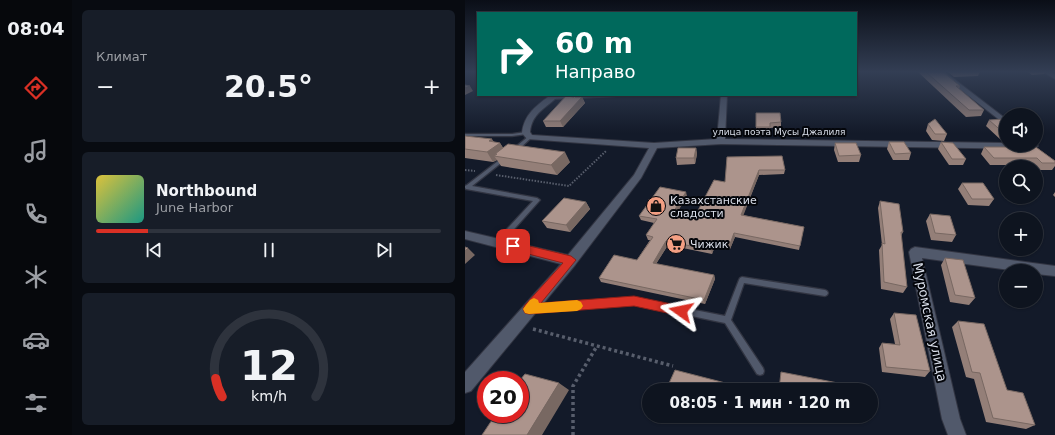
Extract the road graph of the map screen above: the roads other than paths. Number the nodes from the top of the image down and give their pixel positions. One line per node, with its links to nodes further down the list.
1 (967, 92): 4 (street)
2 (554, 96): 6 (street)
3 (724, 96): 7 (street)
4 (999, 118)
5 (465, 135): 6 (lane)
6 (528, 135): 8 (street, улица поэта Мусы Джалиля); 10 (lane)
7 (721, 141): 8 (street, улица поэта Мусы Джалиля); 9 (street, улица поэта Мусы Джалиля)
8 (654, 146): 13 (street)
9 (999, 146)
10 (467, 187): 12 (lane)
11 (465, 235): 12 (street)
12 (498, 243): 13 (street)
13 (571, 260): 16 (street)
14 (1055, 272): 20 (street, Муромская улица)
15 (825, 293): 17 (lane)
16 (529, 309): 17 (lane); 19 (street)
17 (727, 320): 18 (lane)
18 (760, 371)
19 (465, 385)
20 (957, 435)

